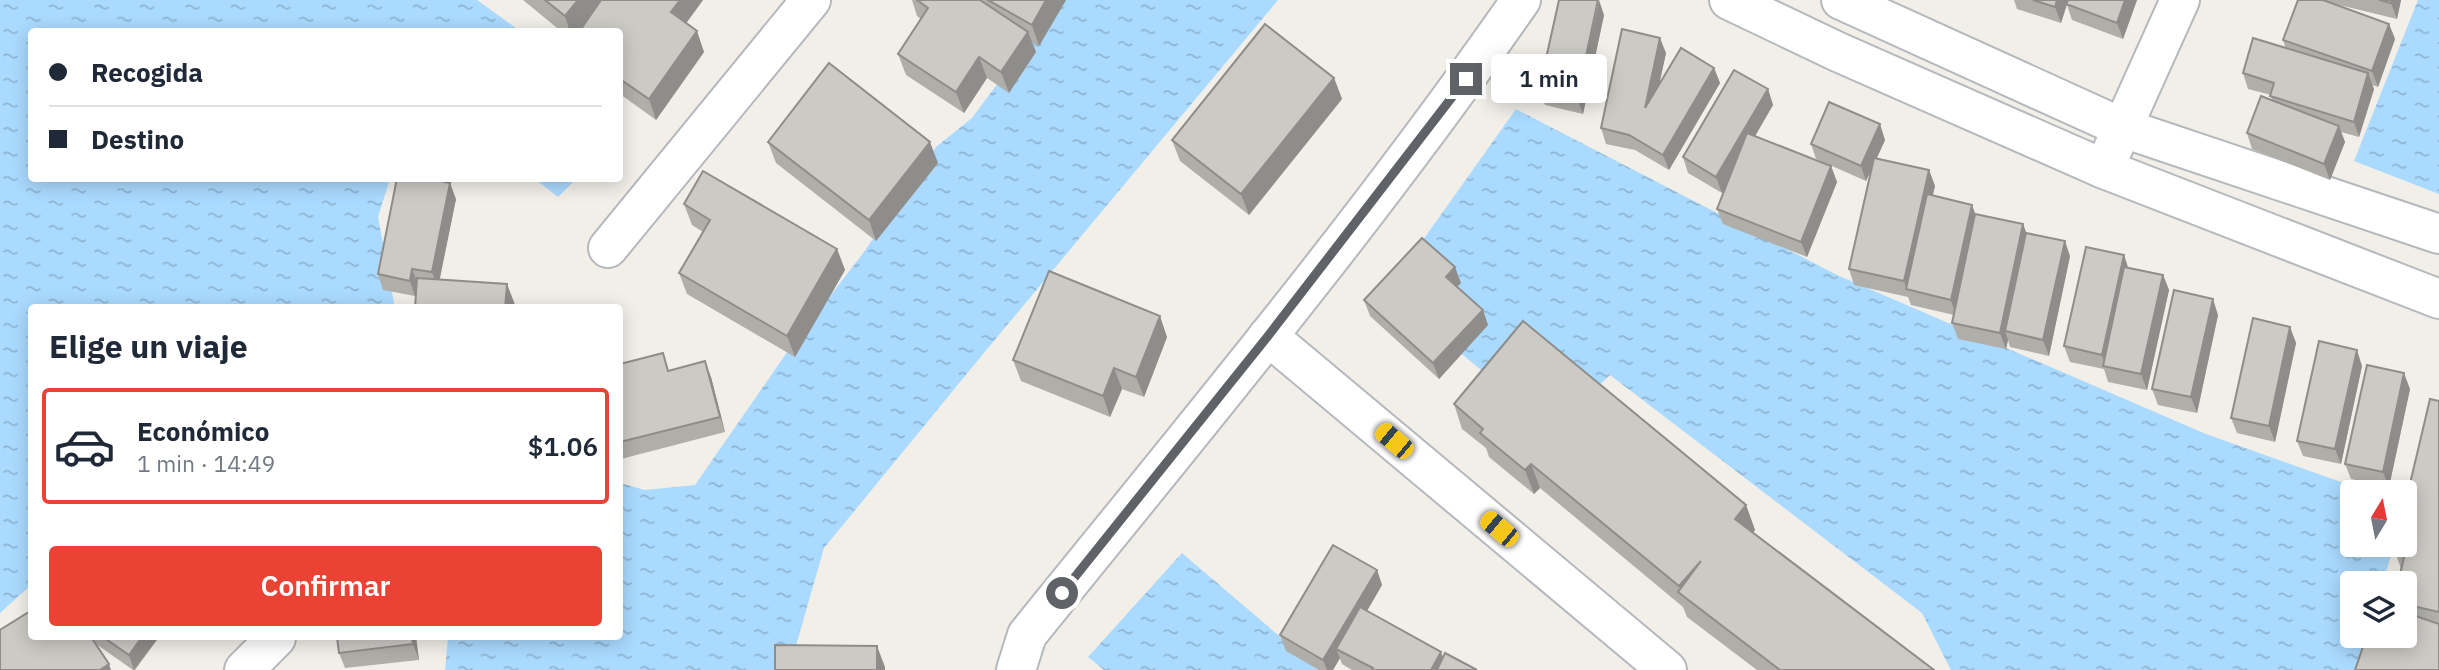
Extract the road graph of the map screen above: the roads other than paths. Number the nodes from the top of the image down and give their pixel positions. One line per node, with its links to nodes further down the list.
1 (811, 0): 9 (street)
2 (1521, 0): 11 (street)
3 (1729, 0): 7 (street)
4 (1841, 0): 6 (street)
5 (2180, 0): 6 (street)
6 (2123, 128): 7 (street); 8 (street)
7 (2104, 169): 10 (street)
8 (2439, 234)
9 (608, 248)
10 (2439, 299)
11 (1268, 336): 14 (street); 15 (street)
12 (274, 640): 13 (street)
13 (244, 670)
14 (1016, 670)
15 (1667, 670)

